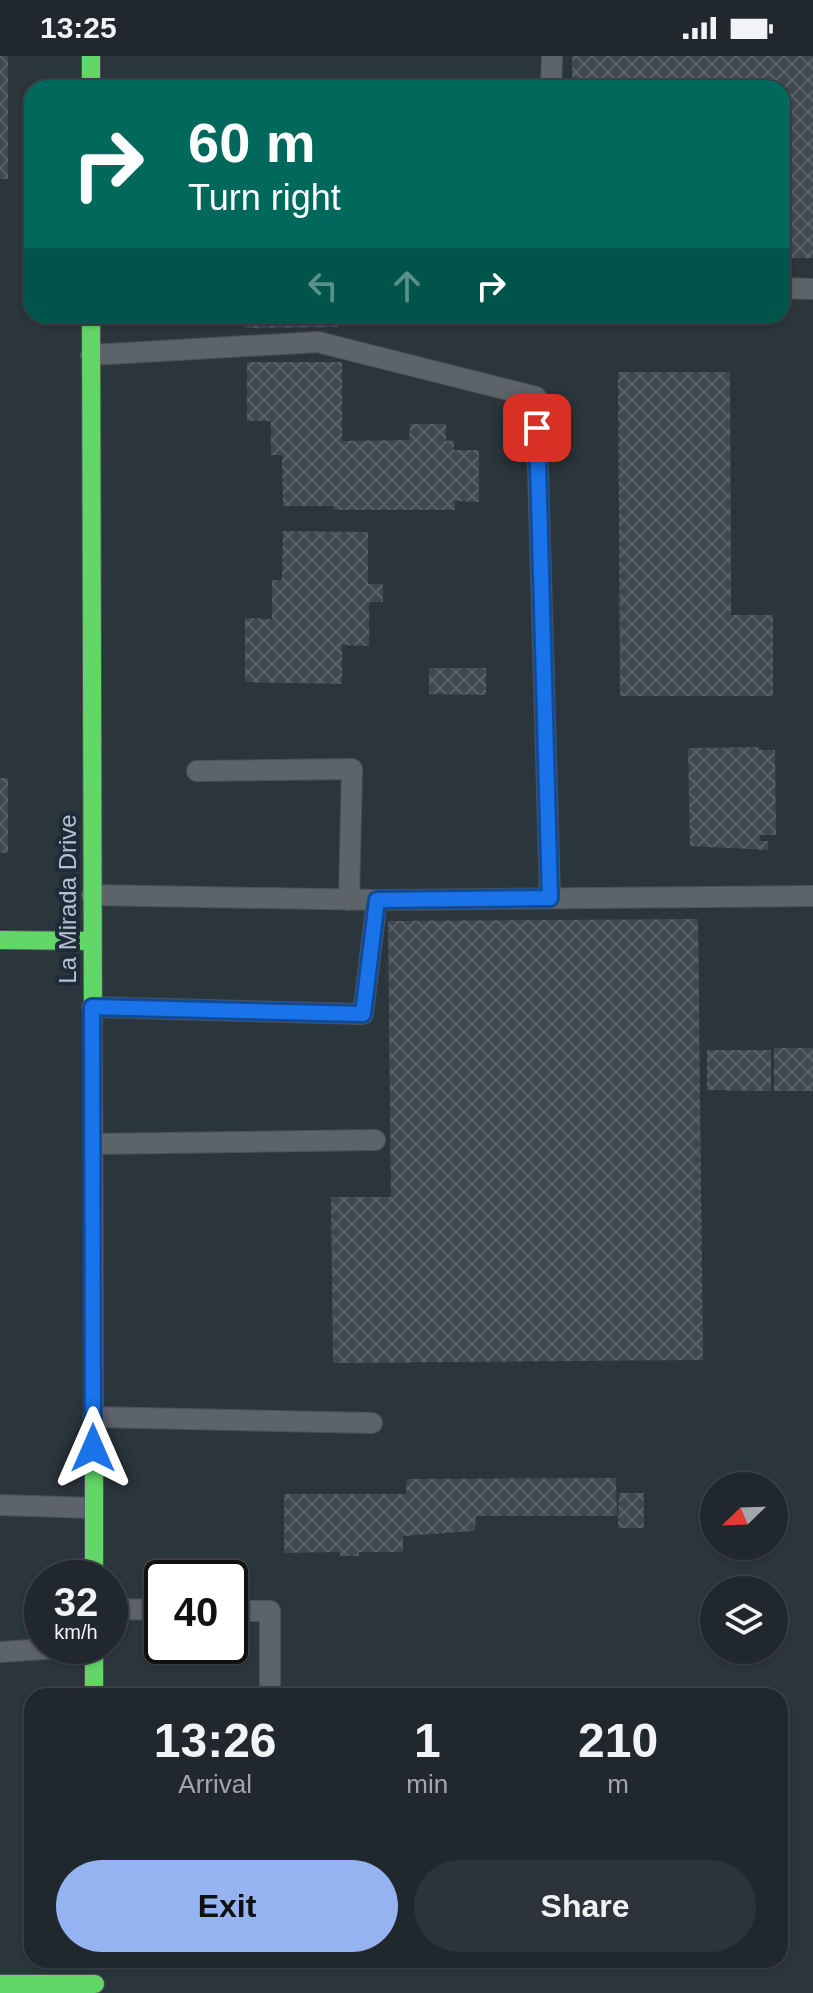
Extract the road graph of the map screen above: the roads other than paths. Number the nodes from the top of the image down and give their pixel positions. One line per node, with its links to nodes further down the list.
1 (91, 56): 3 (street)
2 (552, 56): 4 (lane)
3 (91, 80)
4 (551, 80)
5 (790, 288): 6 (lane)
6 (813, 289)
7 (91, 324): 8 (street, La Mirada Drive)
8 (91, 355): 10 (street, La Mirada Drive); 12 (lane)
9 (197, 771): 13 (lane)
10 (92, 895): 13 (lane); 16 (street, La Mirada Drive)
11 (813, 896): 12 (lane)
12 (550, 898): 14 (lane)
13 (349, 900): 14 (lane)
14 (377, 900): 17 (lane)
15 (0, 940): 16 (street)
16 (92, 941): 17 (street, La Mirada Drive)
17 (92, 1007): 19 (street, La Mirada Drive)
18 (375, 1140): 19 (lane)
19 (93, 1144): 20 (street, La Mirada Drive)
20 (93, 1417): 21 (lane); 23 (street, La Mirada Drive)
21 (372, 1423)
22 (0, 1505): 23 (lane)
23 (93, 1508): 24 (street, La Mirada Drive)
24 (94, 1560)
25 (248, 1611): 30 (lane)
26 (24, 1650): 27 (lane)
27 (0, 1652)
28 (93, 1664): 29 (street)
29 (94, 1688)
30 (270, 1688)
31 (95, 1968): 33 (street)
32 (0, 1984): 33 (street)
33 (95, 1989)

